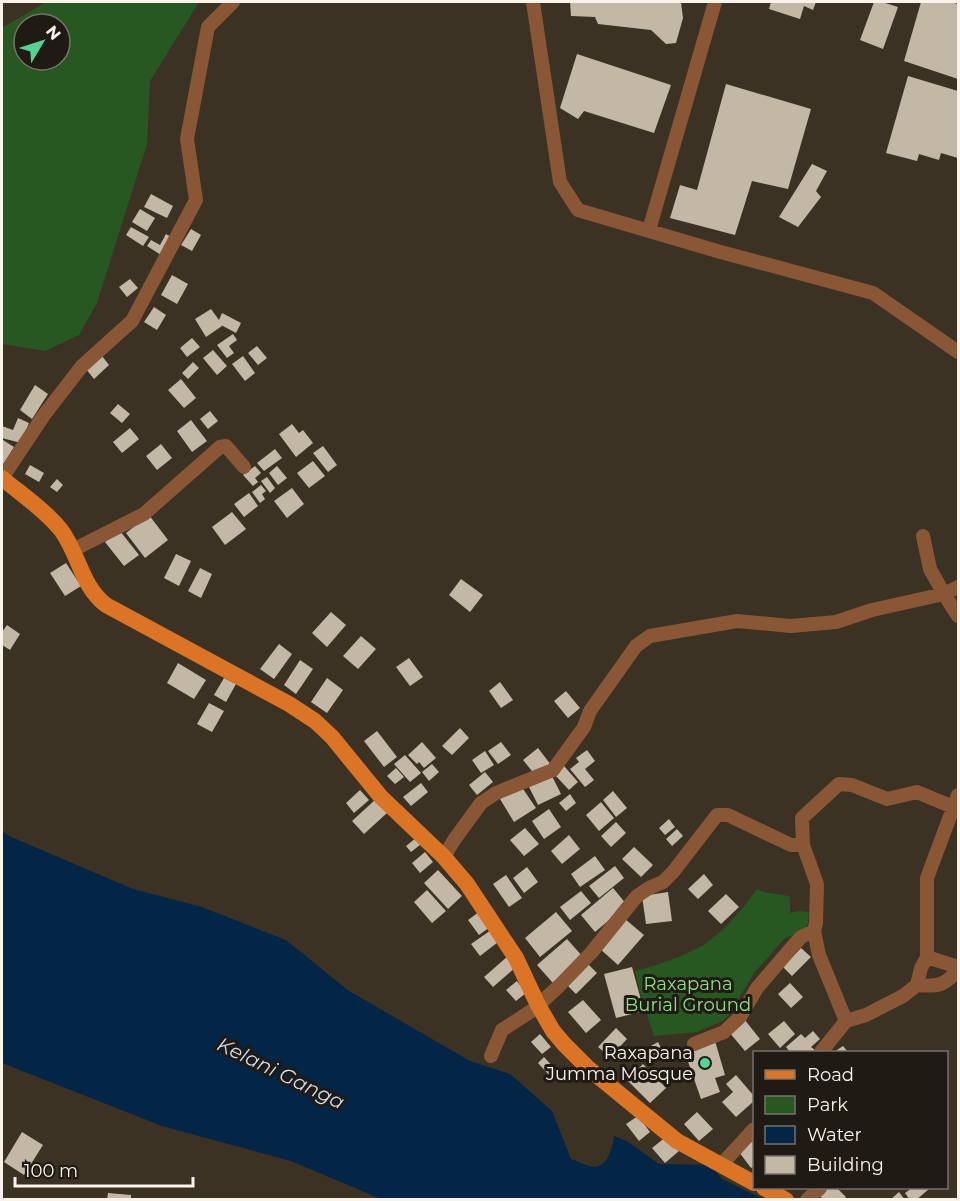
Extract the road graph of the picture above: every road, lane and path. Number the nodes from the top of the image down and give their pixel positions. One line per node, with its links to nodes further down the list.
1 (233, 2): 7 (street)
2 (533, 2): 4 (street)
3 (715, 2): 4 (street)
4 (649, 230): 5 (street)
5 (958, 352)
6 (244, 467): 9 (street)
7 (2, 478): 9 (main road)
8 (923, 536): 11 (street)
9 (73, 550): 15 (main road)
10 (958, 587): 11 (street)
11 (944, 594): 12 (street); 15 (street)
12 (958, 616)
13 (956, 801): 14 (street); 17 (street)
14 (802, 845): 16 (street); 20 (street)
15 (444, 858): 20 (main road)
16 (813, 931): 21 (street); 22 (street)
17 (927, 957): 18 (street); 19 (street)
18 (958, 968): 19 (street)
19 (917, 985): 21 (street)
20 (538, 1005): 24 (street); 26 (main road)
21 (846, 1021): 23 (street)
22 (694, 1044)
23 (823, 1051)
24 (491, 1056)
25 (753, 1130): 26 (street)
26 (721, 1165): 27 (main road)
27 (753, 1181)
28 (766, 1189): 30 (main road)
29 (819, 1189): 31 (street)
30 (786, 1200)
31 (807, 1200)

